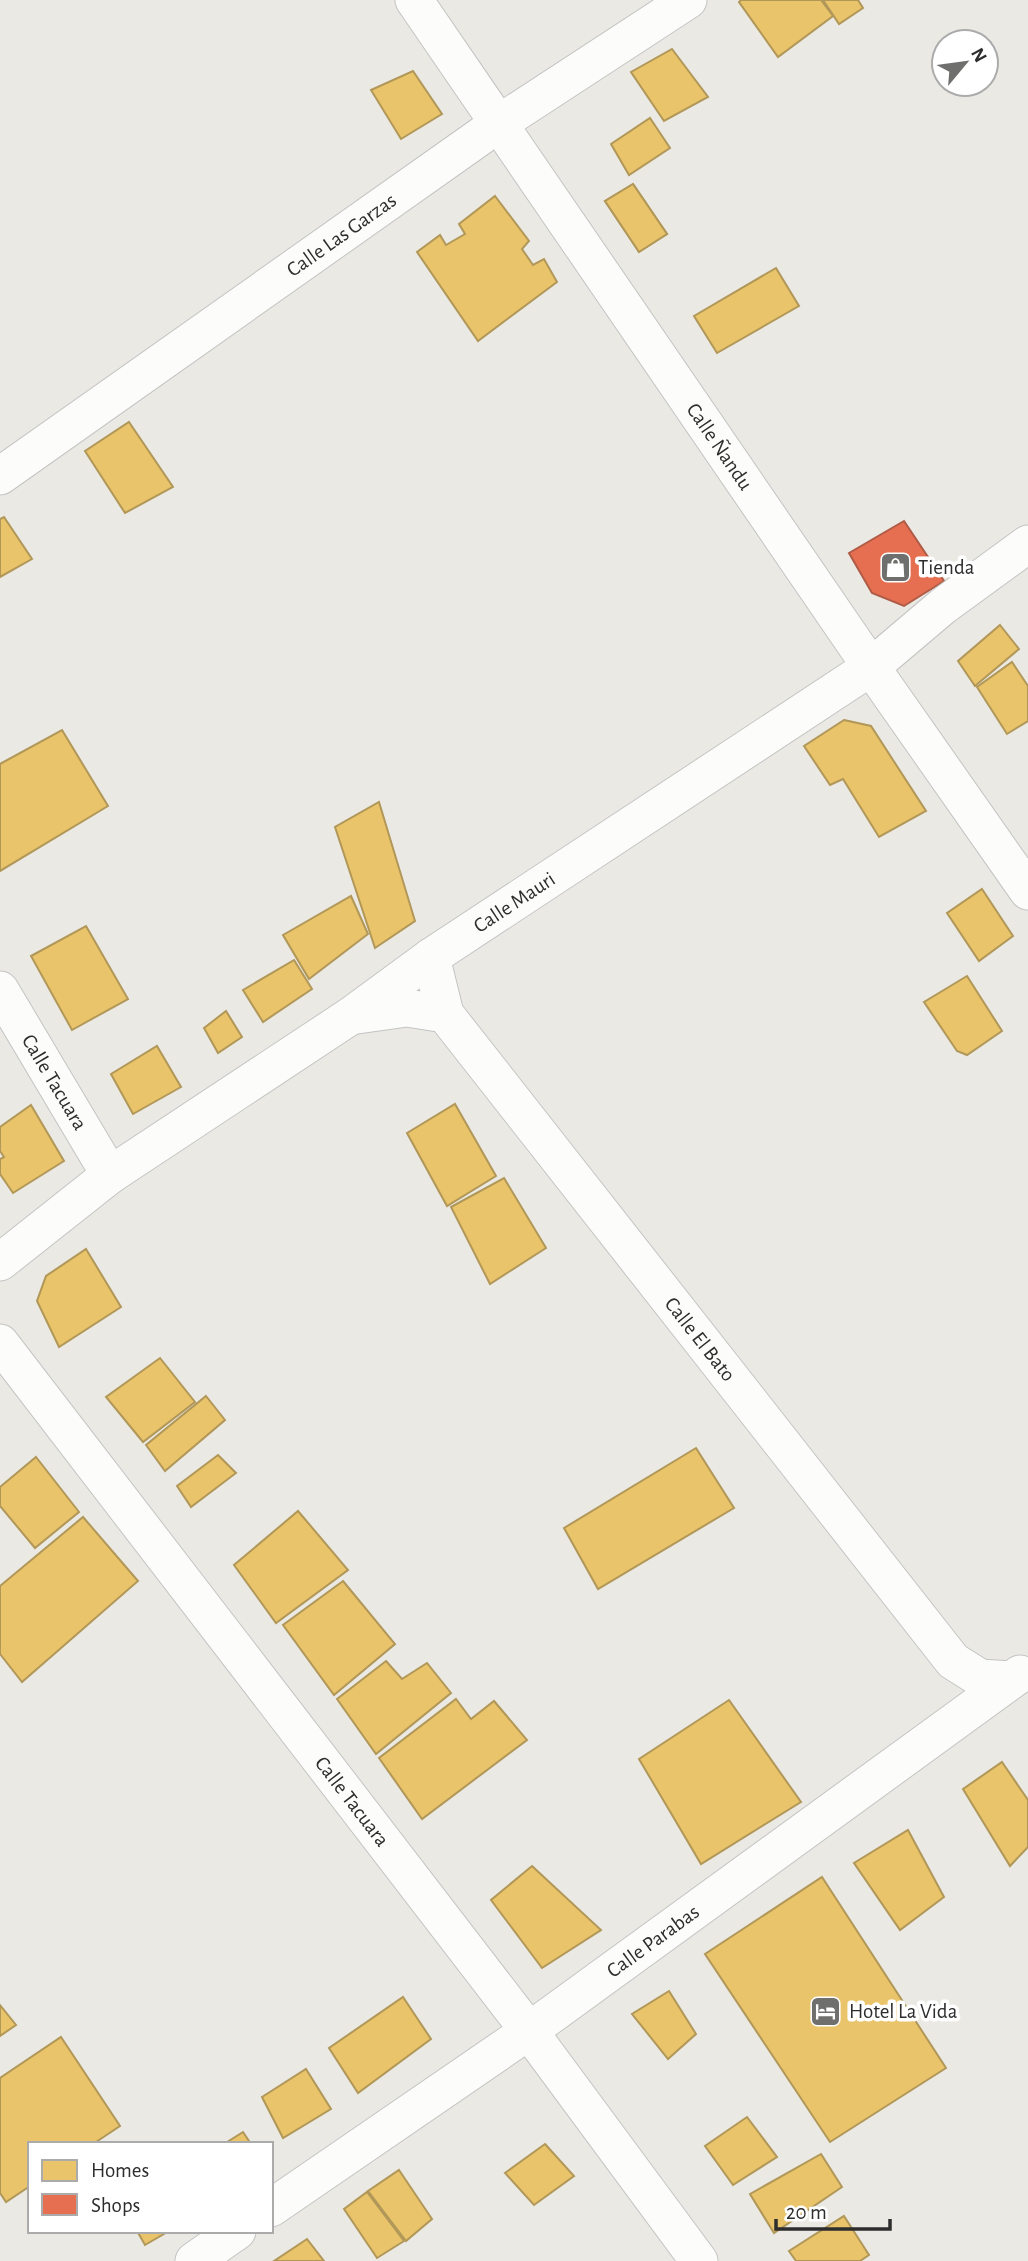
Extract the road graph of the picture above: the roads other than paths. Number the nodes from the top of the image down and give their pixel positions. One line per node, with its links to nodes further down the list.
1 (414, 0): 3 (street, Calle Ñandu)
2 (688, 0): 3 (street, Calle Las Garzas)
3 (498, 124): 4 (street, Calle Las Garzas); 6 (street, Calle Ñandu)
4 (0, 476)
5 (1028, 544): 6 (street, Calle Mauri)
6 (871, 667): 7 (street, Calle Ñandu); 8 (street, Calle Mauri)
7 (1028, 891)
8 (431, 957): 10 (street, Calle El Bato); 11 (street, Calle Mauri)
9 (0, 990): 12 (street, Calle Tacuara)
10 (445, 1014): 11 (street); 15 (street, Calle El Bato)
11 (352, 1015): 12 (street, Calle Mauri)
12 (110, 1175): 13 (street, Calle Mauri)
13 (0, 1262)
14 (0, 1343): 16 (street, Calle Tacuara)
15 (1019, 1674): 16 (street, Calle Parabas)
16 (529, 2031): 17 (street, Calle Parabas); 20 (street, Calle Tacuara)
17 (273, 2207)
18 (234, 2233): 19 (street)
19 (194, 2261)
20 (699, 2261)

